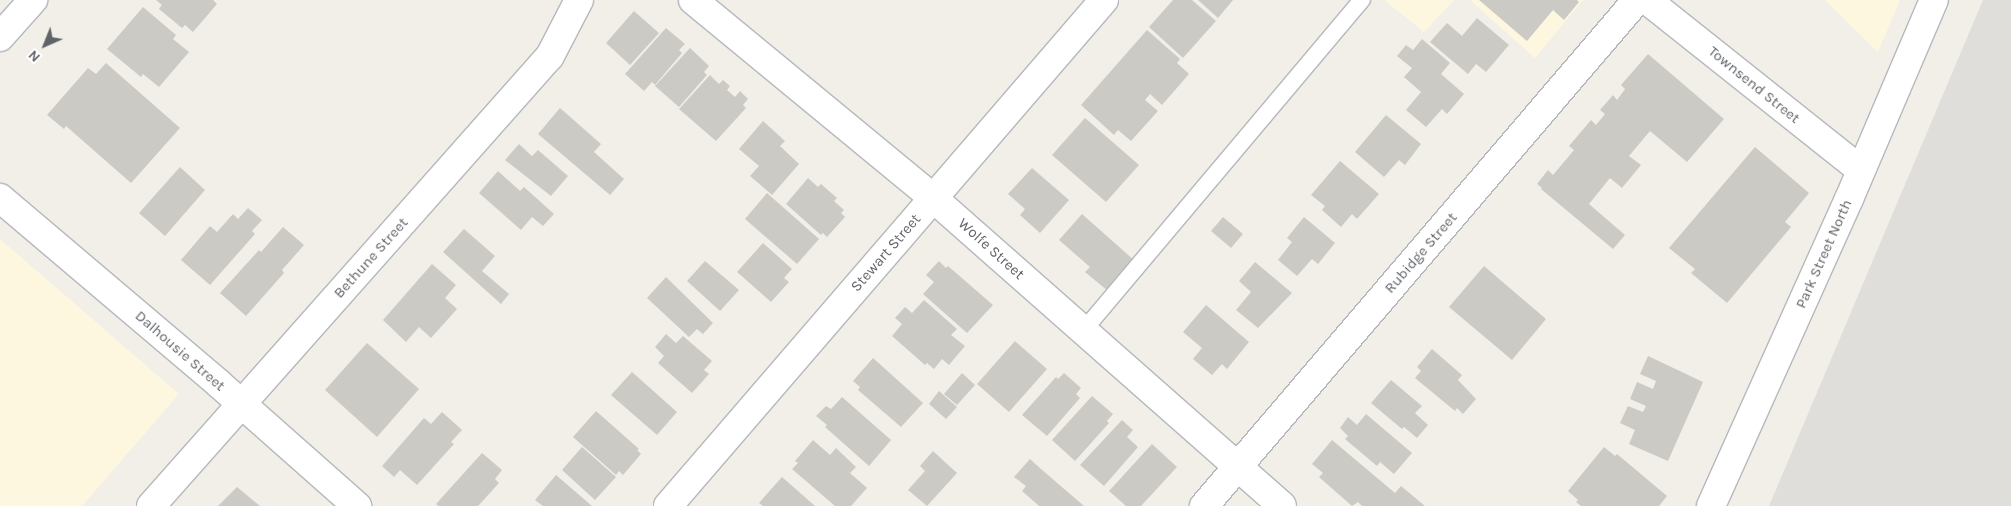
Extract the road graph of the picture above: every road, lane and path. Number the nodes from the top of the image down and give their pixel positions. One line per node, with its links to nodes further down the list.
1 (33, 0): 9 (street)
2 (693, 0): 12 (street, Wolfe Street)
3 (1104, 0): 12 (street, Stewart Street)
4 (1362, 0): 13 (lane)
5 (1637, 0): 15 (street, Rubidge Street)
6 (1647, 0): 10 (street, Townsend Street)
7 (1934, 0): 10 (street, Park Street North)
8 (578, 1): 14 (street, Bethune Street)
9 (0, 37)
10 (1861, 170): 21 (street, Park Street North)
11 (0, 198): 14 (street, Dalhousie Street)
12 (933, 198): 13 (street, Wolfe Street); 18 (street, Stewart Street)
13 (1083, 331): 15 (street, Wolfe Street)
14 (241, 403): 16 (street, Bethune Street); 17 (street, Dalhousie Street)
15 (1238, 467): 19 (street, Rubidge Street); 20 (street, Wolfe Street)
16 (151, 506)
17 (357, 506)
18 (668, 506)
19 (1204, 506)
20 (1282, 506)
21 (1711, 506)

